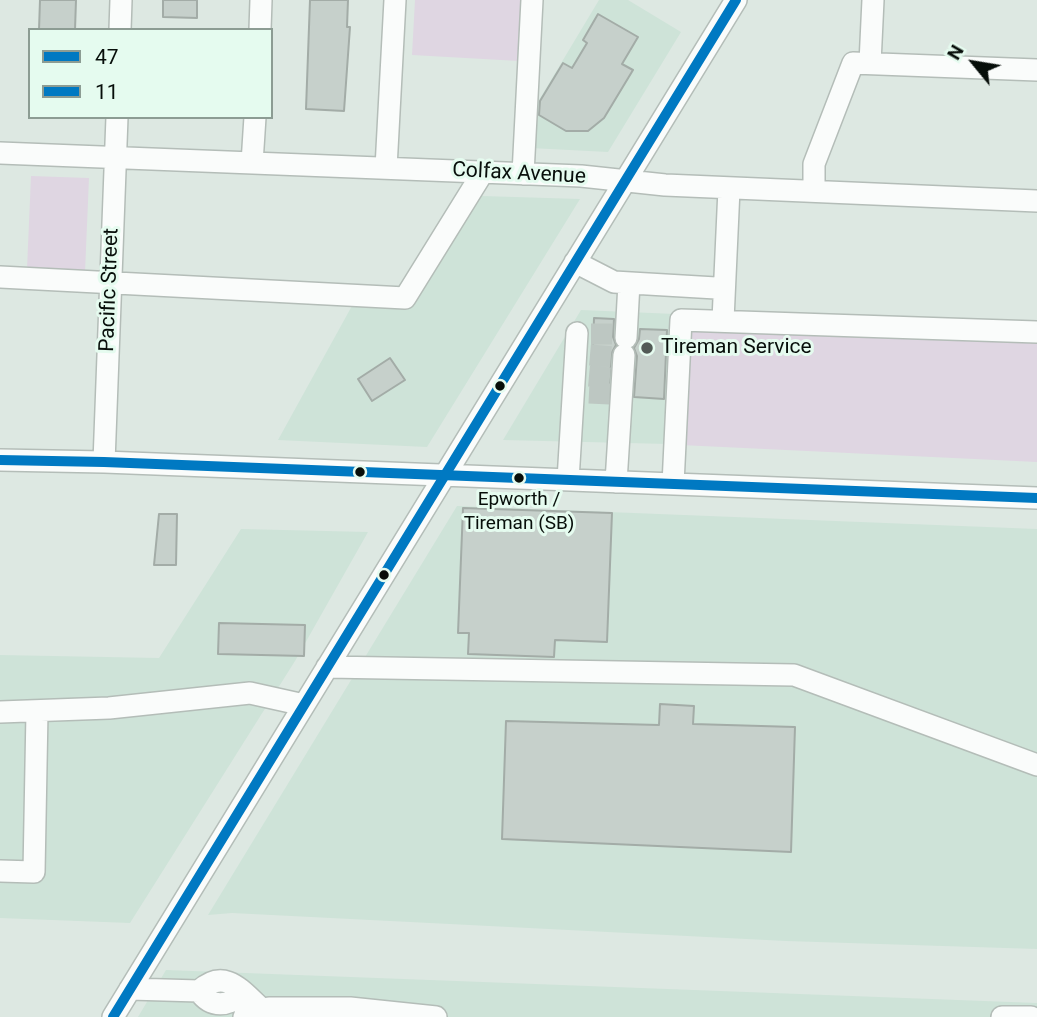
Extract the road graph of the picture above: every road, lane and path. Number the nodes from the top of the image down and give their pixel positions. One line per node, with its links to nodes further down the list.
1 (121, 0): 7 (street)
2 (261, 0): 8 (street)
3 (395, 0): 16 (street)
4 (532, 0): 18 (street)
5 (736, 0): 19 (street)
6 (873, 0): 9 (street)
7 (120, 28)
8 (260, 28)
9 (870, 63): 10 (street); 21 (street)
10 (1037, 71)
11 (117, 119): 14 (street, Pacific Street)
12 (255, 119): 15 (street)
13 (0, 153): 14 (street, Colfax Avenue)
14 (115, 157): 15 (street, Colfax Avenue); 25 (street, Pacific Street)
15 (252, 163): 16 (street, Colfax Avenue)
16 (386, 168): 17 (street, Colfax Avenue)
17 (484, 172): 18 (street, Colfax Avenue); 25 (street)
18 (523, 174): 19 (street, Colfax Avenue)
19 (626, 181): 20 (street, Colfax Avenue); 23 (street)
20 (729, 189): 21 (street, Colfax Avenue); 29 (street)
21 (814, 191): 22 (street, Colfax Avenue)
22 (1037, 201)
23 (575, 262): 26 (street); 28 (street)
24 (0, 277): 25 (street)
25 (110, 281): 33 (street, Pacific Street)
26 (629, 283): 27 (street); 31 (street)
27 (716, 288)
28 (544, 314): 31 (street); 34 (street)
29 (723, 320): 30 (street); 37 (street)
30 (1037, 332)
31 (603, 363): 35 (street); 36 (street)
32 (0, 460): 33 (street)
33 (104, 462): 34 (street)
34 (444, 475): 35 (street); 39 (street)
35 (568, 480): 36 (street)
36 (616, 482): 37 (street)
37 (674, 484): 38 (street)
38 (1037, 498)
39 (327, 667): 40 (street); 43 (street)
40 (304, 705): 42 (street); 45 (street)
41 (0, 712): 42 (street)
42 (37, 712): 44 (street)
43 (1037, 765)
44 (0, 871)
45 (130, 989): 46 (street); 47 (street)
46 (254, 1013): 48 (street)
47 (113, 1017)
48 (436, 1017)
49 (1002, 1017): 50 (street)
50 (1031, 1017)

